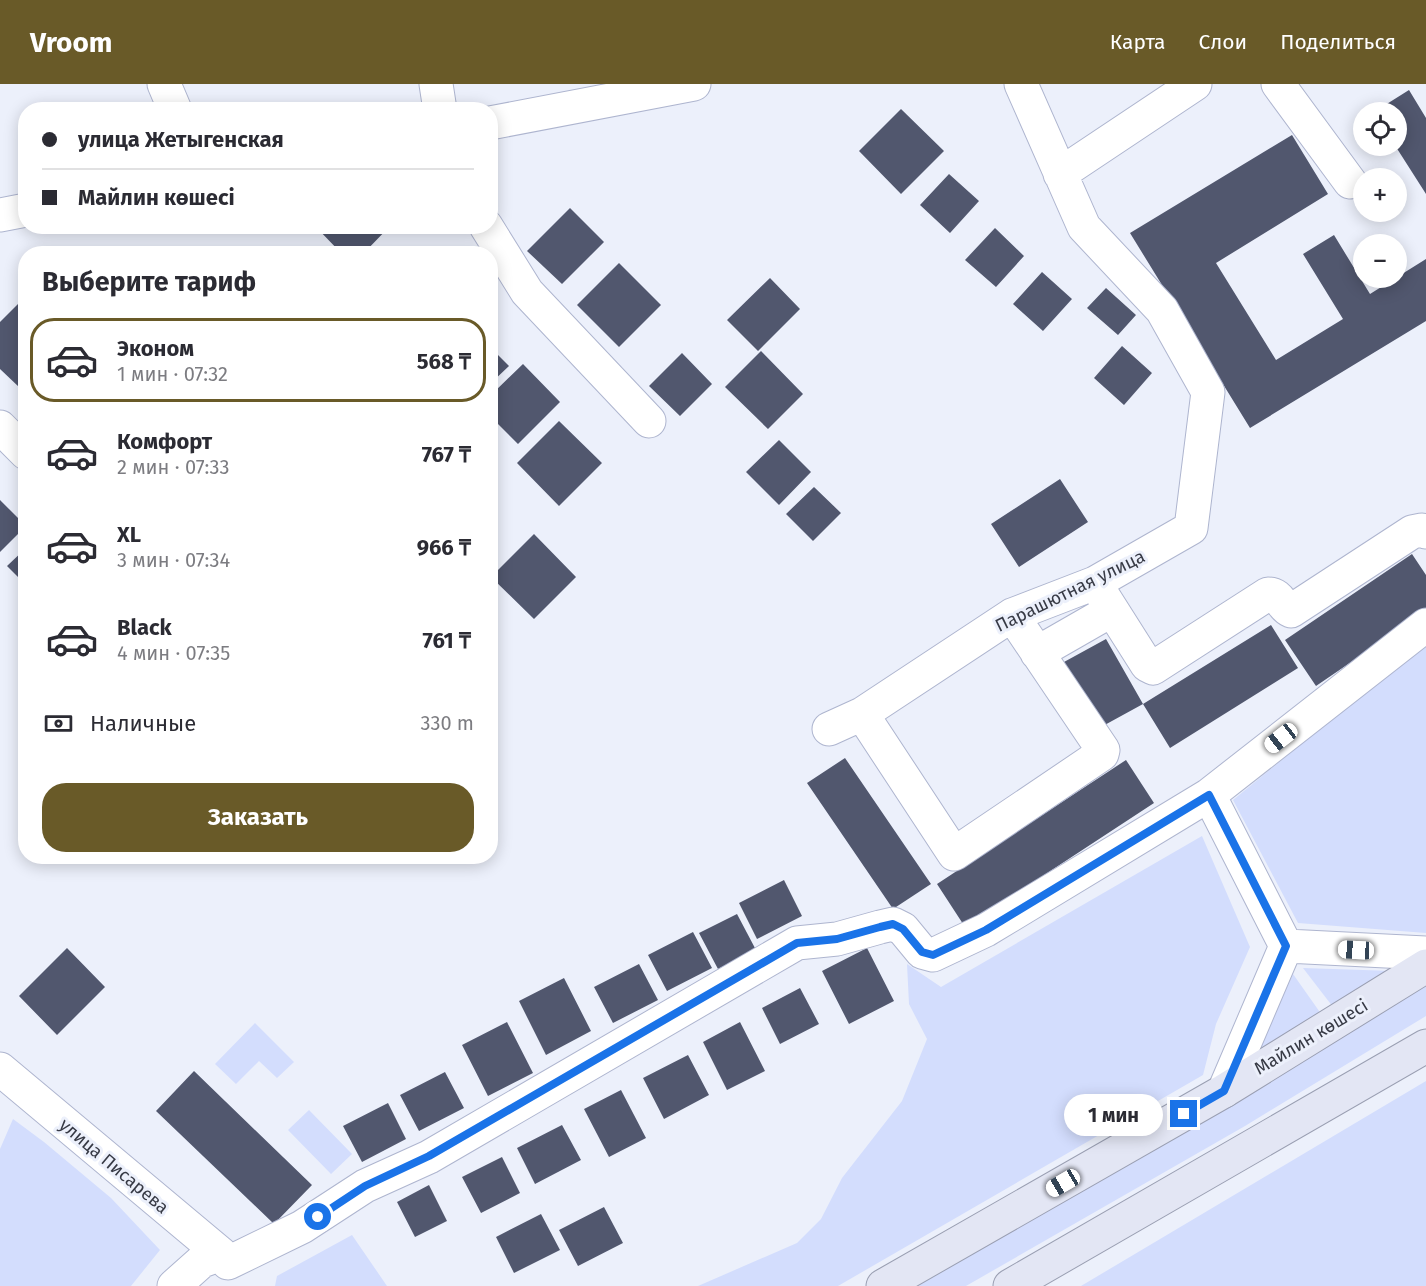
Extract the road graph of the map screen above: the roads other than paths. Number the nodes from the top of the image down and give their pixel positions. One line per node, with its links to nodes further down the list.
1 (164, 84): 7 (street)
2 (436, 84): 8 (street)
3 (694, 84): 9 (street)
4 (1020, 84): 10 (street, Парашютная улица)
5 (1195, 84): 10 (street)
6 (1278, 84): 11 (street)
7 (172, 102)
8 (439, 102)
9 (498, 121)
10 (1060, 174): 19 (street, Парашютная улица)
11 (1350, 182)
12 (18, 212): 13 (street)
13 (0, 215)
14 (491, 234): 15 (street)
15 (649, 421)
16 (0, 427): 17 (street)
17 (18, 445)
18 (1426, 532): 20 (street)
19 (1095, 583): 20 (street); 21 (street, Парашютная улица)
20 (1112, 610): 23 (street)
21 (1012, 615): 23 (street); 24 (street, Парашютная улица)
22 (1426, 625): 26 (street)
23 (1037, 653): 24 (street)
24 (862, 714): 25 (street, Парашютная улица)
25 (829, 729)
26 (1209, 795): 27 (street); 33 (street)
27 (1286, 946): 28 (street); 32 (street)
28 (1426, 952)
29 (1426, 966): 32 (main road, Майлин көшесі)
30 (1426, 1046): 36 (main road)
31 (0, 1069): 33 (street, улица Писарева)
32 (1224, 1091): 35 (main road, Майлин көшесі)
33 (224, 1259): 34 (street)
34 (174, 1286)
35 (883, 1286)
36 (1010, 1286)

